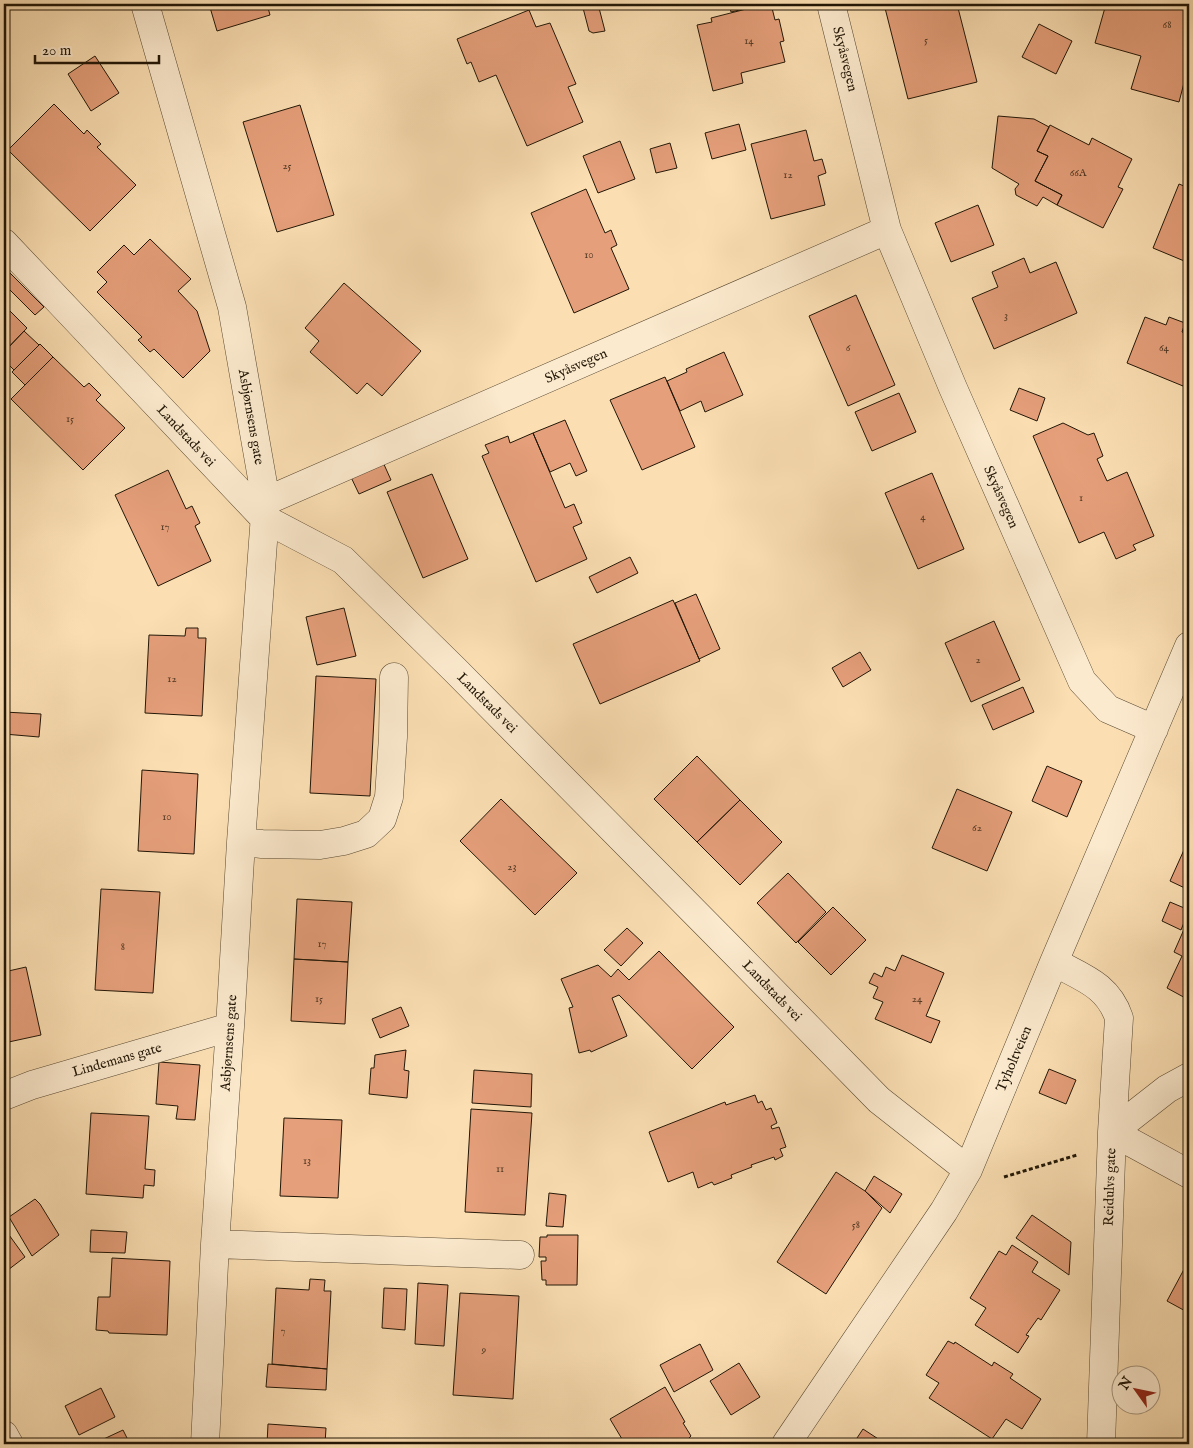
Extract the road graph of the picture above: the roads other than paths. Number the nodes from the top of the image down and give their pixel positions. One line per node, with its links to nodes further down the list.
1 (145, 4): 5 (street, Asbjørnsens gate)
2 (831, 4): 3 (street, Skyåsvegen)
3 (887, 230): 5 (street, Skyåsvegen); 8 (street, Skyåsvegen)
4 (4, 243): 5 (street, Landstads vei)
5 (265, 510): 9 (street, Asbjørnsens gate); 16 (street, Landstads vei)
6 (1189, 646): 8 (street, Tyholtveien)
7 (394, 677): 9 (street)
8 (1154, 729): 10 (street, Tyholtveien)
9 (241, 842): 11 (street, Asbjørnsens gate)
10 (1054, 962): 14 (street, Reidulvs gate); 16 (street, Tyholtveien)
11 (230, 1027): 13 (street, Lindemans gate); 17 (street, Asbjørnsens gate)
12 (1189, 1077): 14 (street)
13 (4, 1096)
14 (1112, 1132): 15 (street); 23 (street, Reidulvs gate)
15 (1189, 1174)
16 (962, 1181): 22 (street, Tyholtveien)
17 (215, 1244): 18 (street); 21 (street, Asbjørnsens gate)
18 (520, 1255)
19 (4, 1435): 20 (street)
20 (9, 1444)
21 (205, 1444)
22 (786, 1444)
23 (1101, 1444)

